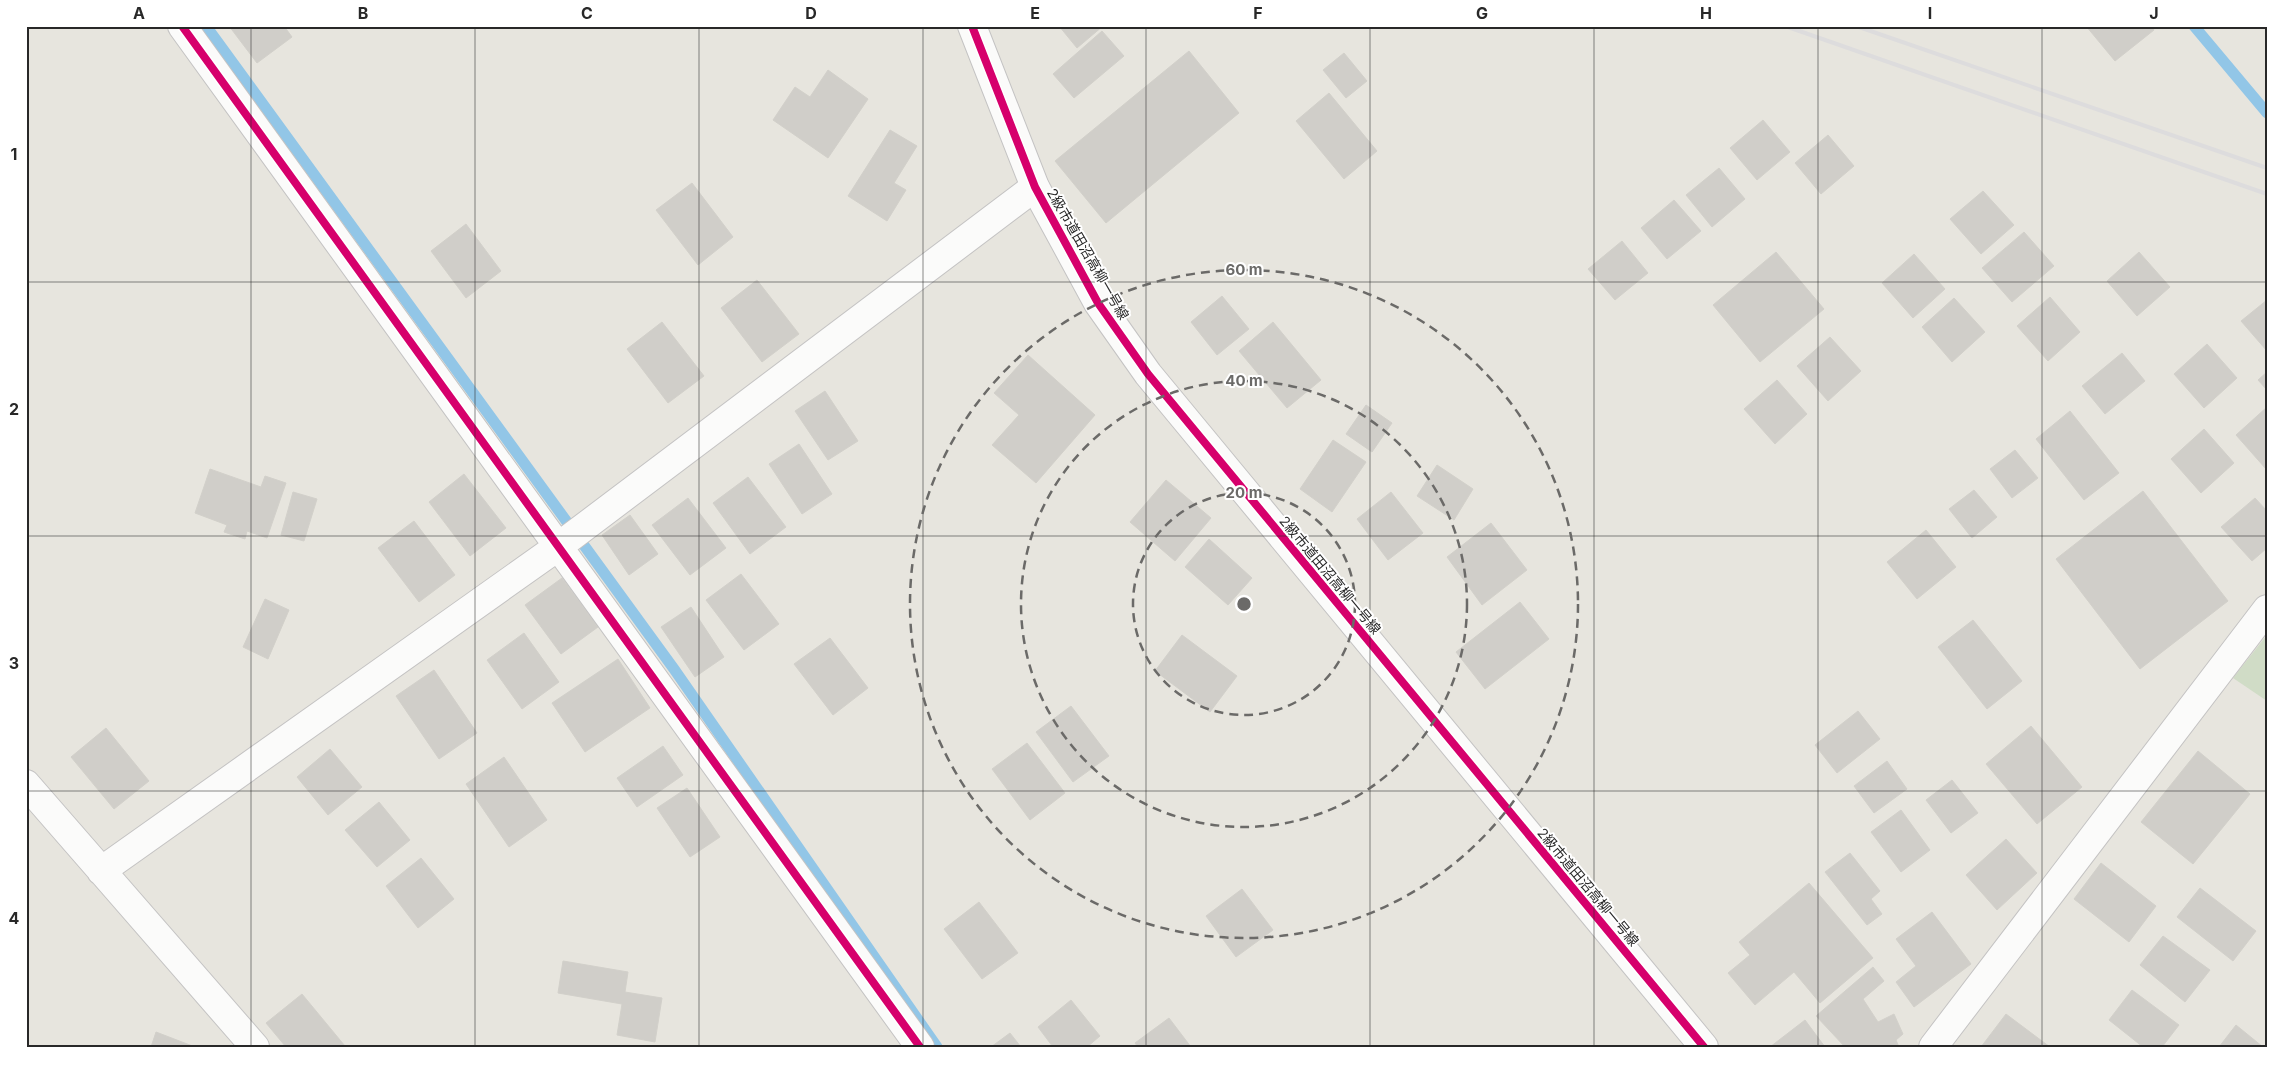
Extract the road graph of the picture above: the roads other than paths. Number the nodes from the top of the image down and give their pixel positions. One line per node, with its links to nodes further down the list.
1 (182, 26): 4 (street)
2 (972, 26): 3 (street, 2級市道田沼高柳一号線)
3 (1035, 187): 4 (street); 10 (street, 2級市道田沼高柳一号線)
4 (559, 546): 7 (street); 9 (street)
5 (2267, 610): 11 (street)
6 (26, 784): 7 (street)
7 (102, 871): 8 (street)
8 (255, 1047)
9 (920, 1047)
10 (1704, 1047)
11 (1933, 1047)

